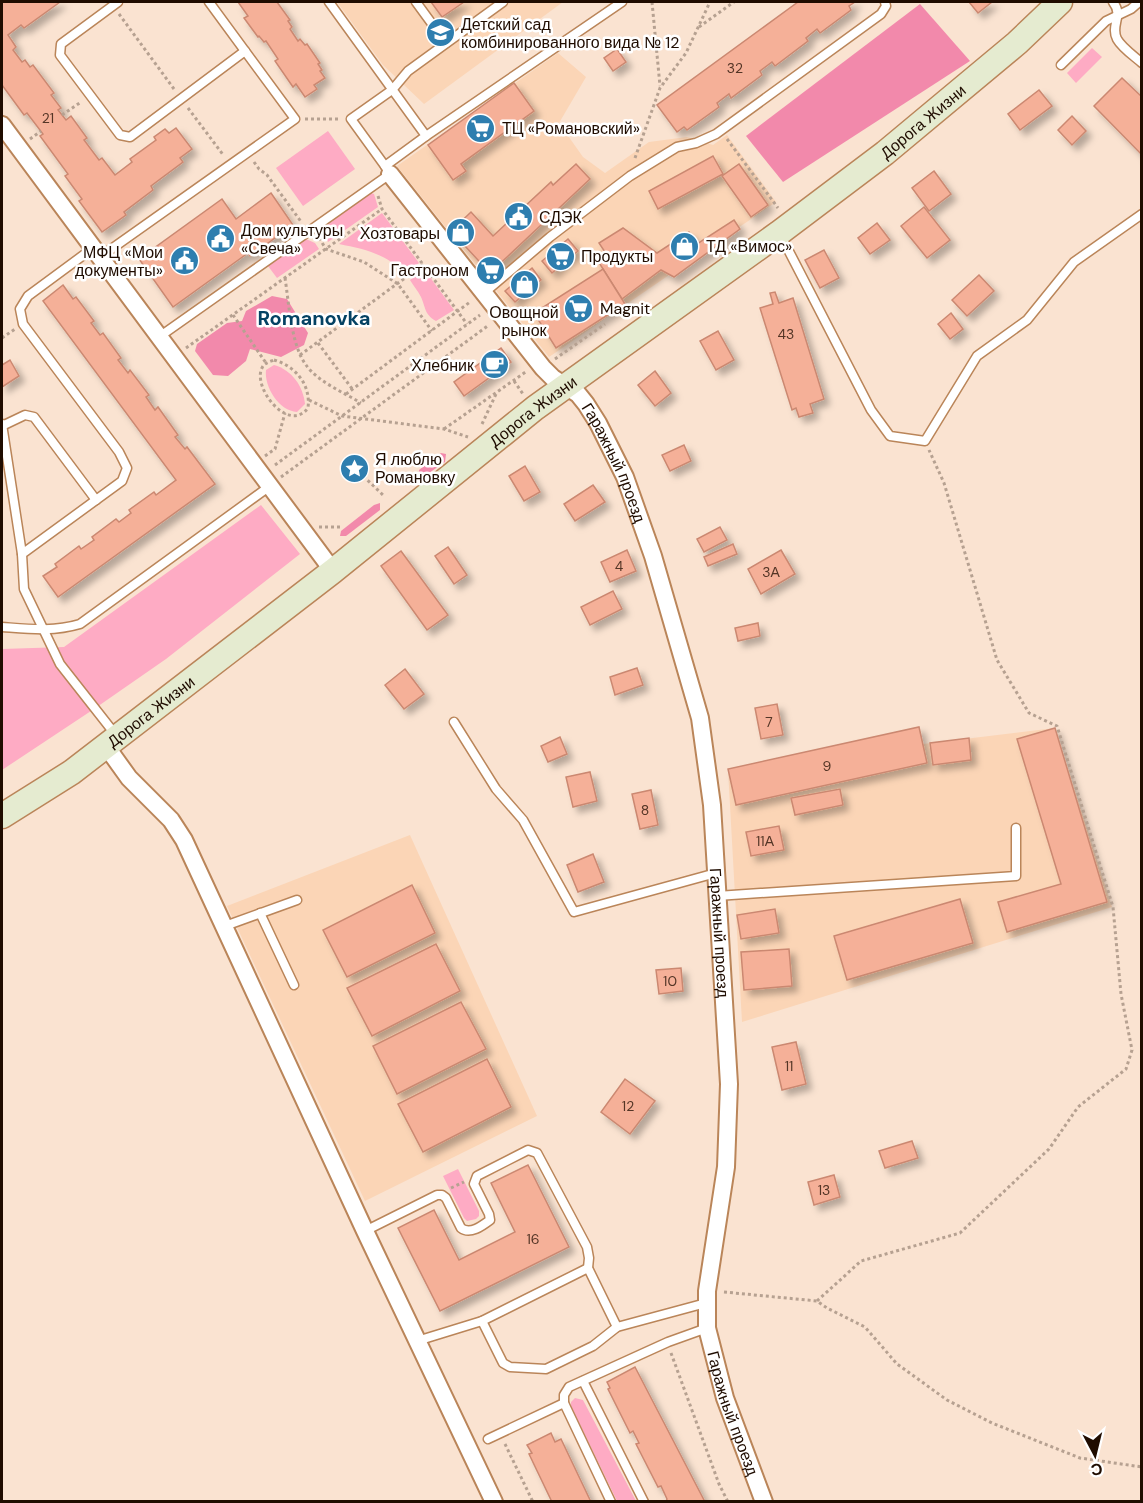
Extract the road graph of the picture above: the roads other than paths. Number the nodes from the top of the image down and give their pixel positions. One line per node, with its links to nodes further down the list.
1 (209, 2): 13 (lane)
2 (329, 2): 16 (lane)
3 (416, 2): 12 (lane)
4 (503, 2): 12 (lane)
5 (622, 2): 18 (lane)
6 (885, 2): 23 (lane)
7 (1060, 2): 21 (main road, Дорога Жизни)
8 (1113, 2): 11 (lane)
9 (1138, 2): 11 (lane)
10 (115, 3): 13 (lane)
11 (1119, 15): 14 (lane); 15 (lane)
12 (446, 43): 16 (lane)
13 (245, 51): 22 (lane)
14 (1142, 63)
15 (1060, 65)
16 (392, 90): 18 (lane); 19 (lane)
17 (2, 124): 22 (street)
18 (426, 136): 19 (lane)
19 (387, 170): 23 (street, Гаражный проезд); 24 (lane)
20 (1142, 214): 21 (lane)
21 (784, 229): 25 (main road, Дорога Жизни)
22 (97, 252): 24 (street); 29 (lane)
23 (491, 301): 25 (street, Гаражный проезд)
24 (159, 337): 28 (street)
25 (566, 386): 31 (main road, Дорога Жизни); 38 (street, Гаражный проезд)
26 (2, 425): 27 (lane); 29 (lane)
27 (5, 469): 30 (lane)
28 (262, 475): 31 (street); 33 (lane)
29 (96, 500): 30 (lane)
30 (22, 554): 33 (lane)
31 (333, 571): 35 (main road, Дорога Жизни)
32 (2, 627): 33 (lane)
33 (44, 630): 35 (lane)
34 (454, 722): 38 (lane)
35 (112, 741): 36 (main road, Дорога Жизни); 42 (street)
36 (2, 816)
37 (1016, 828): 39 (lane)
38 (716, 873): 39 (street, Гаражный проезд)
39 (717, 896): 46 (street, Гаражный проезд)
40 (297, 900): 41 (lane)
41 (260, 913): 42 (lane); 43 (lane)
42 (225, 926): 44 (street)
43 (294, 985)
44 (365, 1231): 45 (lane); 50 (street)
45 (588, 1268): 47 (lane); 48 (lane)
46 (706, 1297): 48 (lane); 49 (street, Гаражный проезд)
47 (482, 1321): 48 (lane); 50 (lane)
48 (617, 1327)
49 (707, 1328): 51 (lane); 57 (street, Гаражный проезд)
50 (417, 1341): 54 (street)
51 (583, 1381): 52 (lane); 56 (lane)
52 (564, 1403): 53 (lane); 55 (lane)
53 (488, 1439)
54 (494, 1502)
55 (612, 1502)
56 (644, 1502)
57 (764, 1502)

